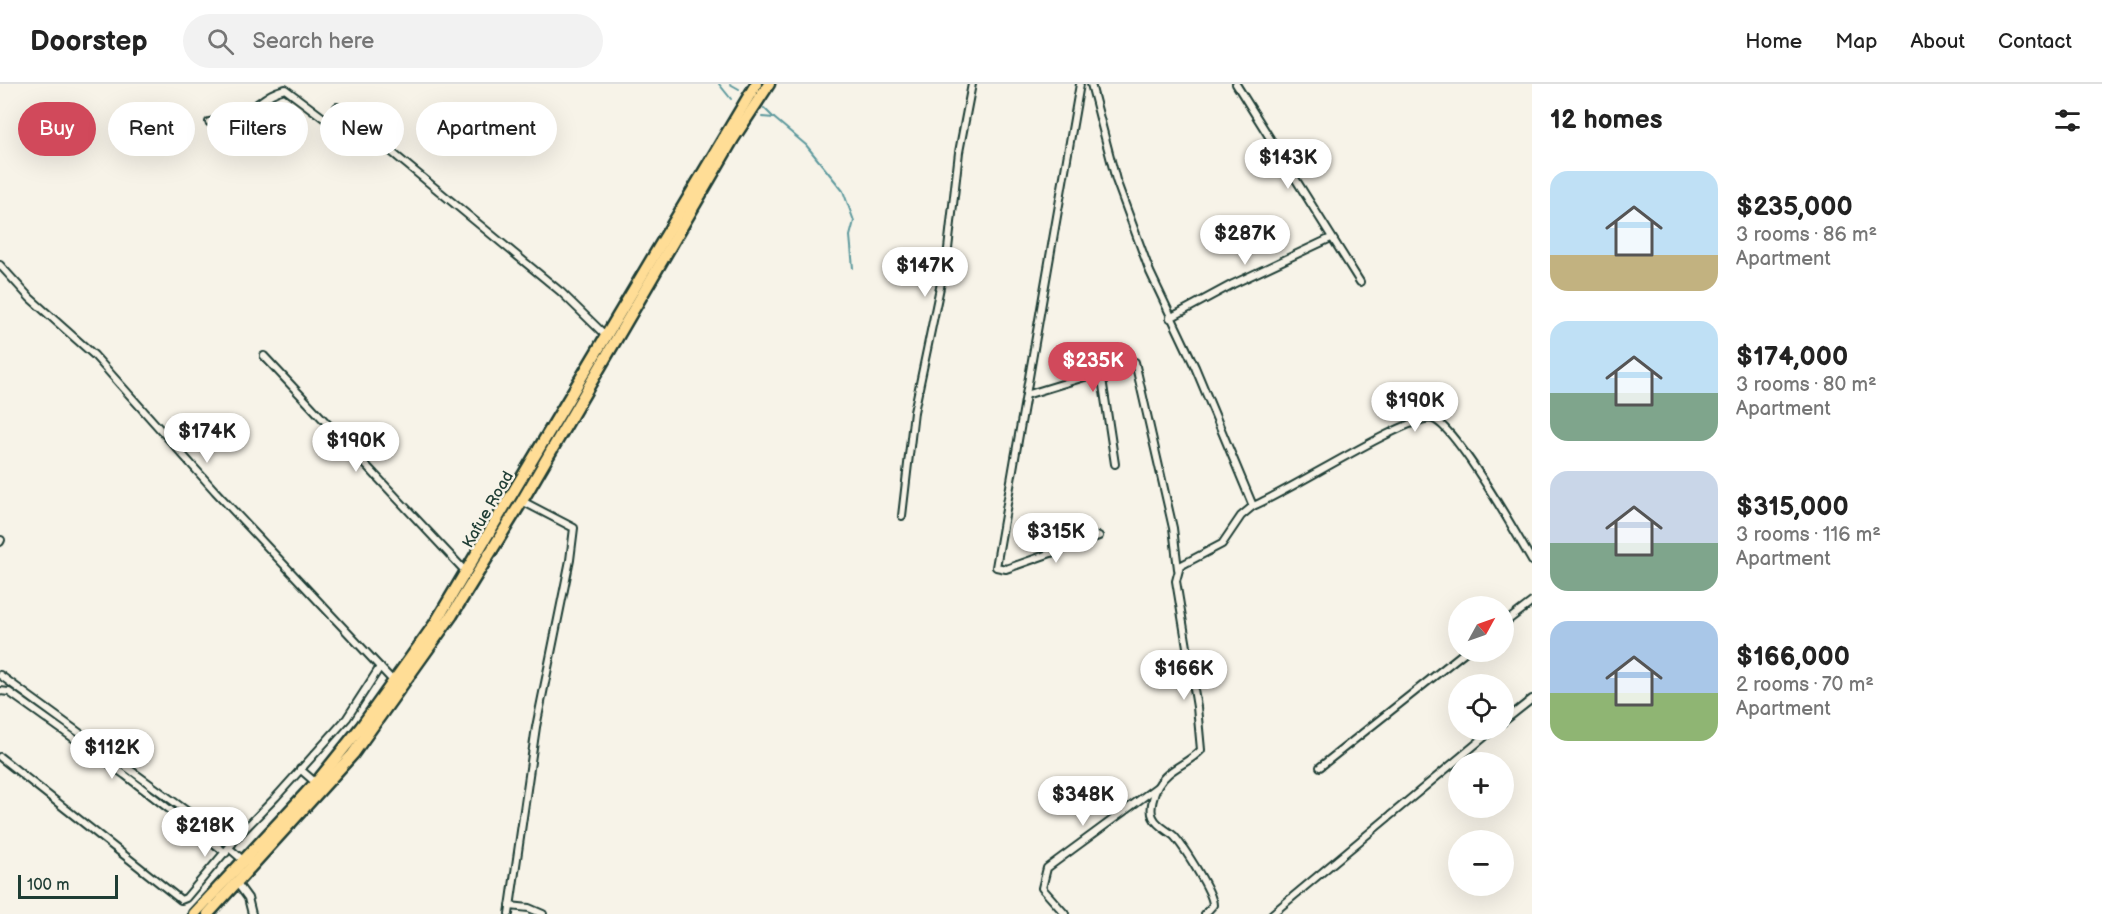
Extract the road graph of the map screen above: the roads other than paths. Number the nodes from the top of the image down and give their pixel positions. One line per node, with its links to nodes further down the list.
1 (756, 84): 14 (highway, Kafue Road)
2 (769, 84): 19 (highway, Kafue Road)
3 (972, 84): 21 (street)
4 (1080, 84): 17 (street)
5 (1091, 84): 13 (street)
6 (1236, 84): 10 (street)
7 (258, 102): 8 (street)
8 (302, 102)
9 (398, 156): 14 (street)
10 (1331, 238): 12 (street); 13 (street)
11 (0, 265): 29 (street)
12 (1360, 282)
13 (1170, 318): 20 (street)
14 (605, 335): 25 (highway, Kafue Road)
15 (264, 356): 25 (street)
16 (1135, 362): 24 (street)
17 (1026, 395): 18 (street); 22 (street)
18 (1115, 464)
19 (522, 501): 43 (highway, Kafue Road); 44 (street)
20 (1253, 506): 23 (street); 24 (street)
21 (902, 516)
22 (1099, 536)
23 (1532, 561)
24 (1178, 569): 40 (street)
25 (467, 573): 31 (highway, Kafue Road)
26 (1532, 602): 27 (street)
27 (1514, 616)
28 (1453, 662): 37 (street)
29 (380, 667): 31 (street); 38 (street)
30 (0, 675): 41 (street)
31 (395, 682): 39 (highway, Kafue Road)
32 (0, 691): 41 (street)
33 (1532, 699): 34 (street)
34 (1514, 713)
35 (1481, 740): 53 (street)
36 (0, 757): 41 (street)
37 (1320, 766)
38 (300, 769): 39 (street); 41 (street)
39 (316, 783): 42 (highway, Kafue Road)
40 (1158, 786): 45 (street); 52 (street)
41 (229, 848): 42 (street)
42 (244, 861): 46 (highway, Kafue Road)
43 (237, 883): 47 (highway, Kafue Road); 48 (street)
44 (510, 906): 50 (street); 51 (street)
45 (1208, 913)
46 (194, 914)
47 (208, 914)
48 (252, 914): 49 (street)
49 (261, 914)
50 (508, 914)
51 (543, 914)
52 (1065, 914)
53 (1272, 914)

